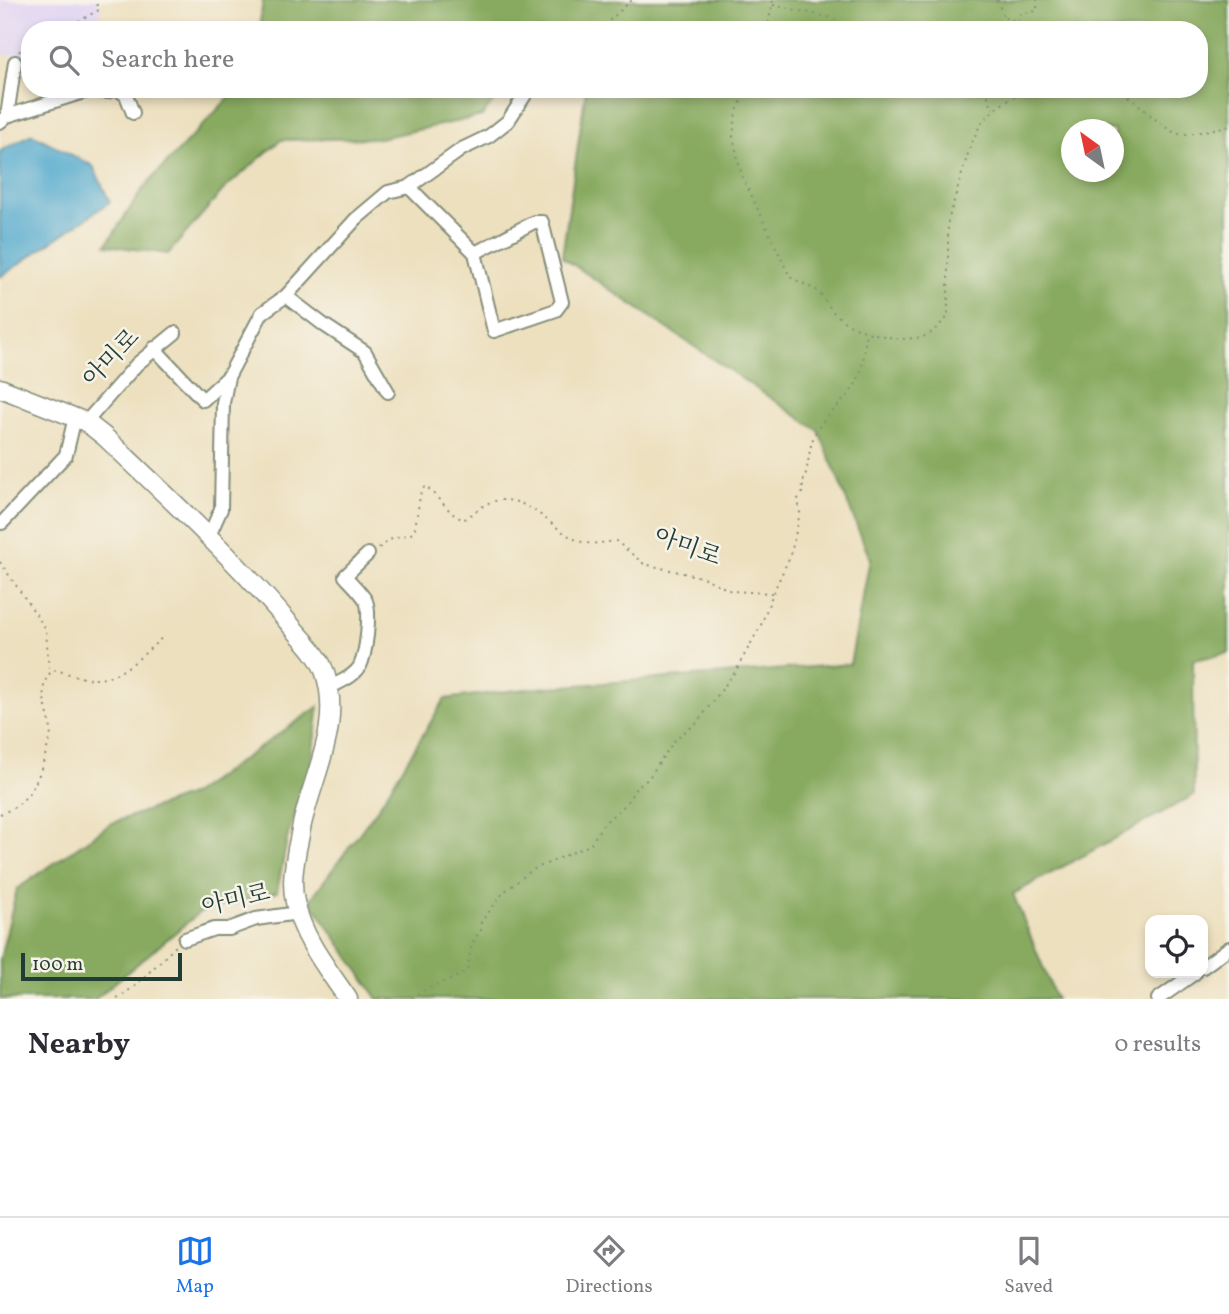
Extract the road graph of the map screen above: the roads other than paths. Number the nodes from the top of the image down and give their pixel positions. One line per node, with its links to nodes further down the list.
1 (15, 62): 6 (street)
2 (66, 98): 6 (street)
3 (127, 98): 5 (street)
4 (523, 98): 7 (street)
5 (133, 113)
6 (4, 119)
7 (409, 187): 8 (street); 9 (street)
8 (474, 253): 8 (street)
9 (285, 296): 12 (street); 13 (street)
10 (175, 333): 11 (street, 아미로)
11 (153, 348): 12 (street); 15 (street, 아미로)
12 (228, 377): 17 (street)
13 (388, 392)
14 (1, 393): 15 (main road, 아미로)
15 (81, 419): 16 (street, 아미로); 17 (main road, 아미로)
16 (2, 523)
17 (209, 536): 19 (main road, 아미로)
18 (368, 554): 19 (street)
19 (329, 688): 20 (main road, 아미로)
20 (298, 913): 21 (street, 아미로); 25 (main road, 아미로)
21 (186, 939)
22 (1229, 948): 23 (street)
23 (1208, 963)
24 (1188, 978): 26 (street)
25 (348, 999)
26 (1158, 999)

